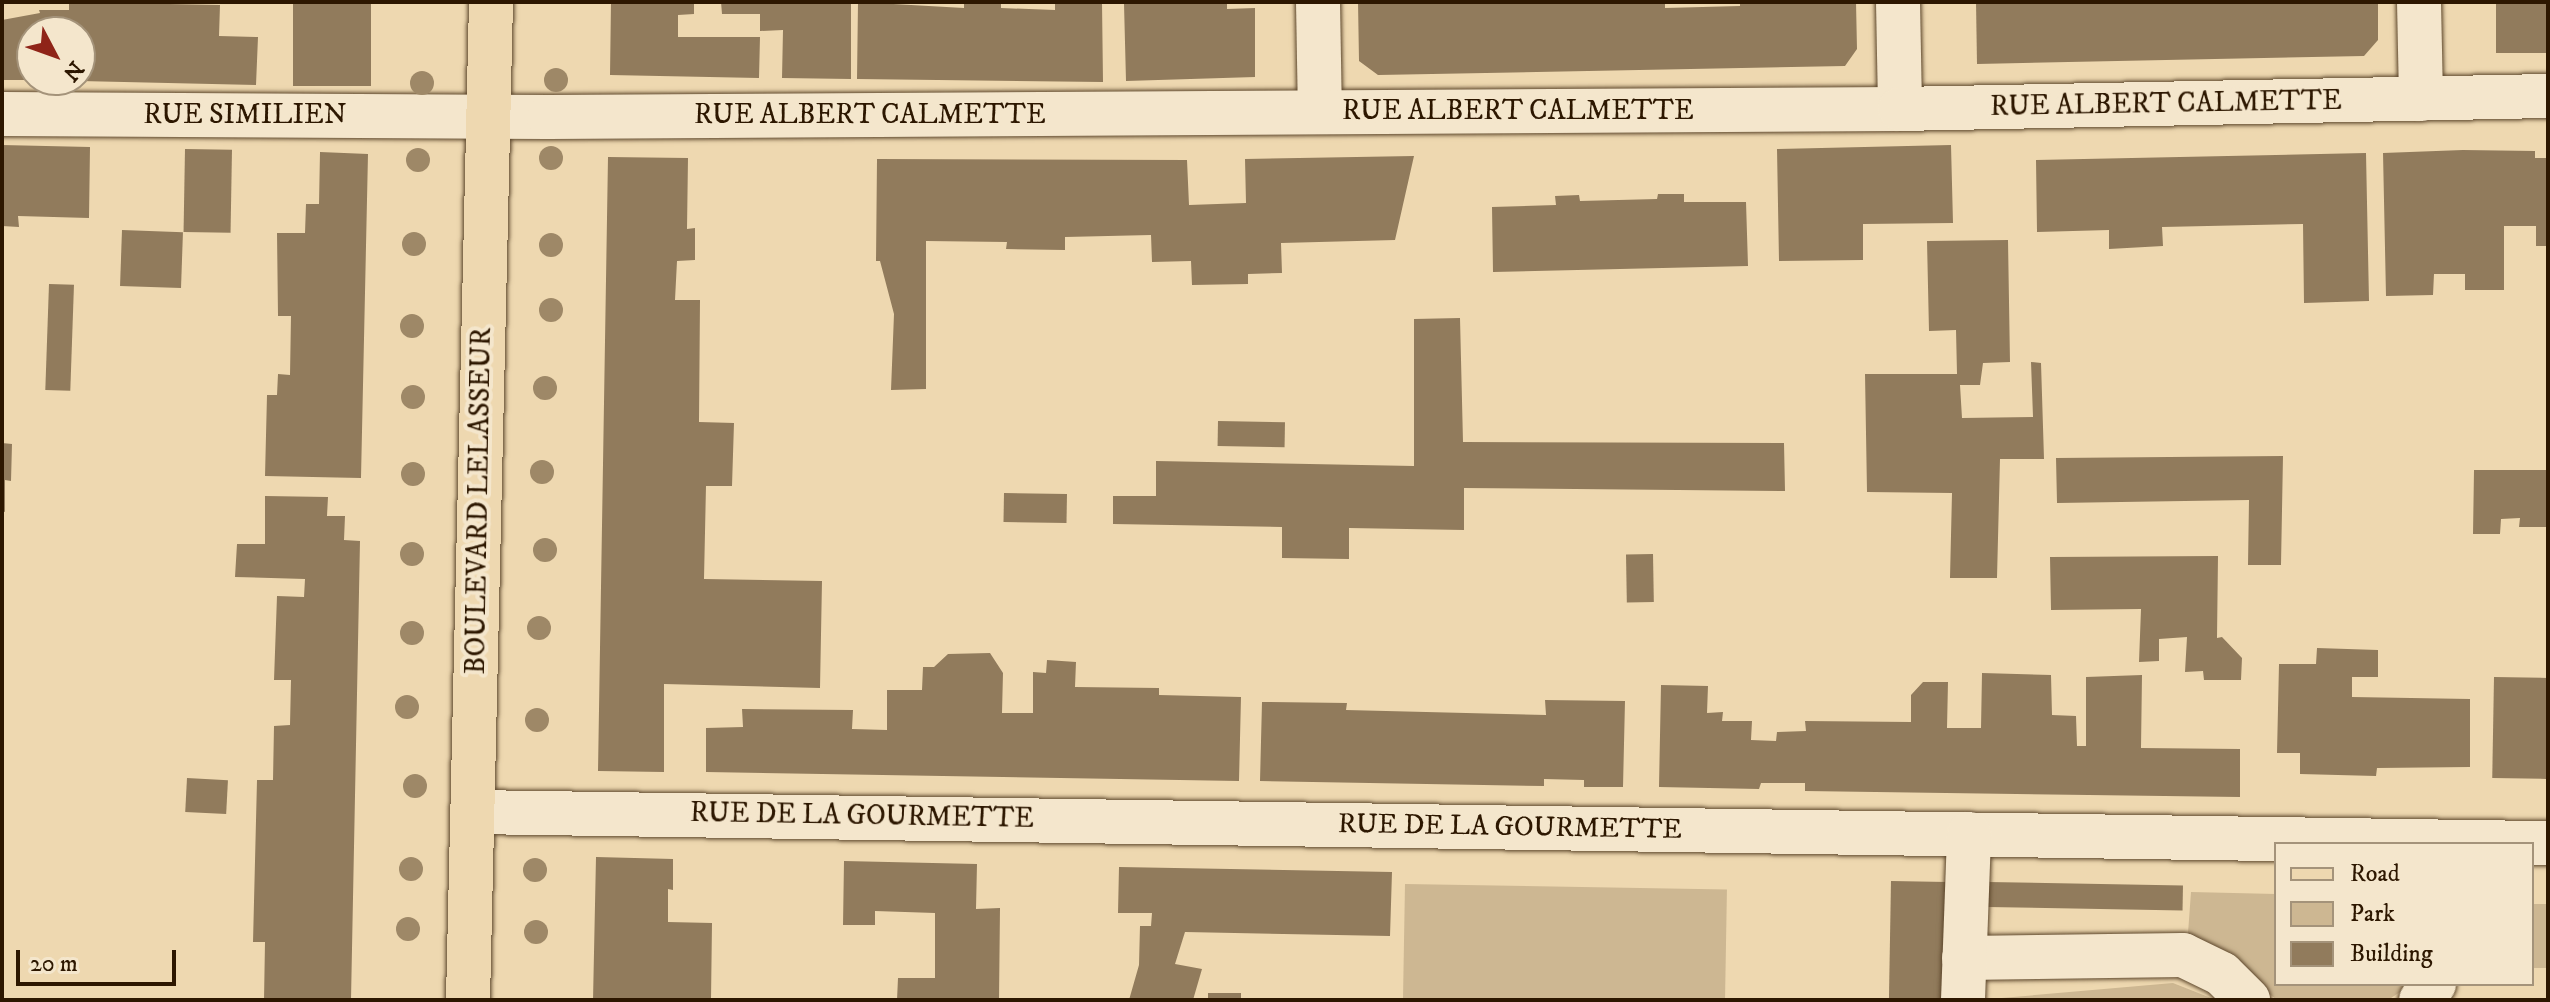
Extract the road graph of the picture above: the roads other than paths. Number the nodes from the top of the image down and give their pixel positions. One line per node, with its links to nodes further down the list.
1 (491, 2): 10 (main road, BOULEVARD LELASSEUR)
2 (1318, 2): 8 (street)
3 (1898, 2): 7 (street)
4 (2419, 2): 6 (street)
5 (2548, 96): 6 (street, RUE ALBERT CALMETTE)
6 (2421, 99): 7 (street, RUE ALBERT CALMETTE)
7 (1900, 109): 8 (street, RUE ALBERT CALMETTE)
8 (1320, 112): 10 (street, RUE ALBERT CALMETTE)
9 (2, 114): 10 (street, RUE SIMILIEN)
10 (488, 117): 11 (main road, BOULEVARD LELASSEUR)
11 (472, 812): 12 (street, RUE DE LA GOURMETTE); 15 (main road, BOULEVARD LELASSEUR)
12 (1969, 834): 13 (street, RUE DE LA GOURMETTE); 14 (street)
13 (2484, 842)
14 (1964, 979): 16 (street)
15 (468, 1000)
16 (2248, 1000)

